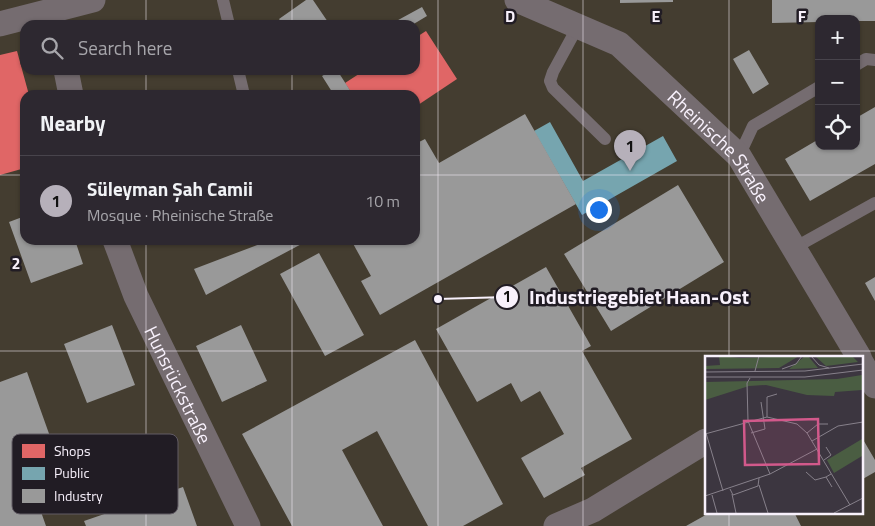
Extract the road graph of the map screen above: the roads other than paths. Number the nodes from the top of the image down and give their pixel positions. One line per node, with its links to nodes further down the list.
1 (93, 0): 4 (street)
2 (223, 0): 5 (lane)
3 (517, 0): 7 (street, Rheinische Straße)
4 (55, 12): 6 (street)
5 (228, 20)
6 (0, 24)
7 (578, 26): 15 (lane); 16 (street, Rheinische Straße)
8 (875, 60): 9 (lane)
9 (860, 63)
10 (67, 75): 13 (street)
11 (239, 75): 14 (lane)
12 (815, 89): 16 (lane)
13 (70, 90)
14 (243, 90)
15 (605, 139)
16 (739, 156): 19 (street, Rheinische Straße)
17 (875, 203): 19 (lane)
18 (117, 245): 24 (street, Hunsrückstraße)
19 (794, 248): 20 (street, Rheinische Straße)
20 (853, 356)
21 (862, 368): 22 (street, Rheinische Straße)
22 (875, 386)
23 (705, 442): 25 (street)
24 (248, 526)
25 (556, 526)

